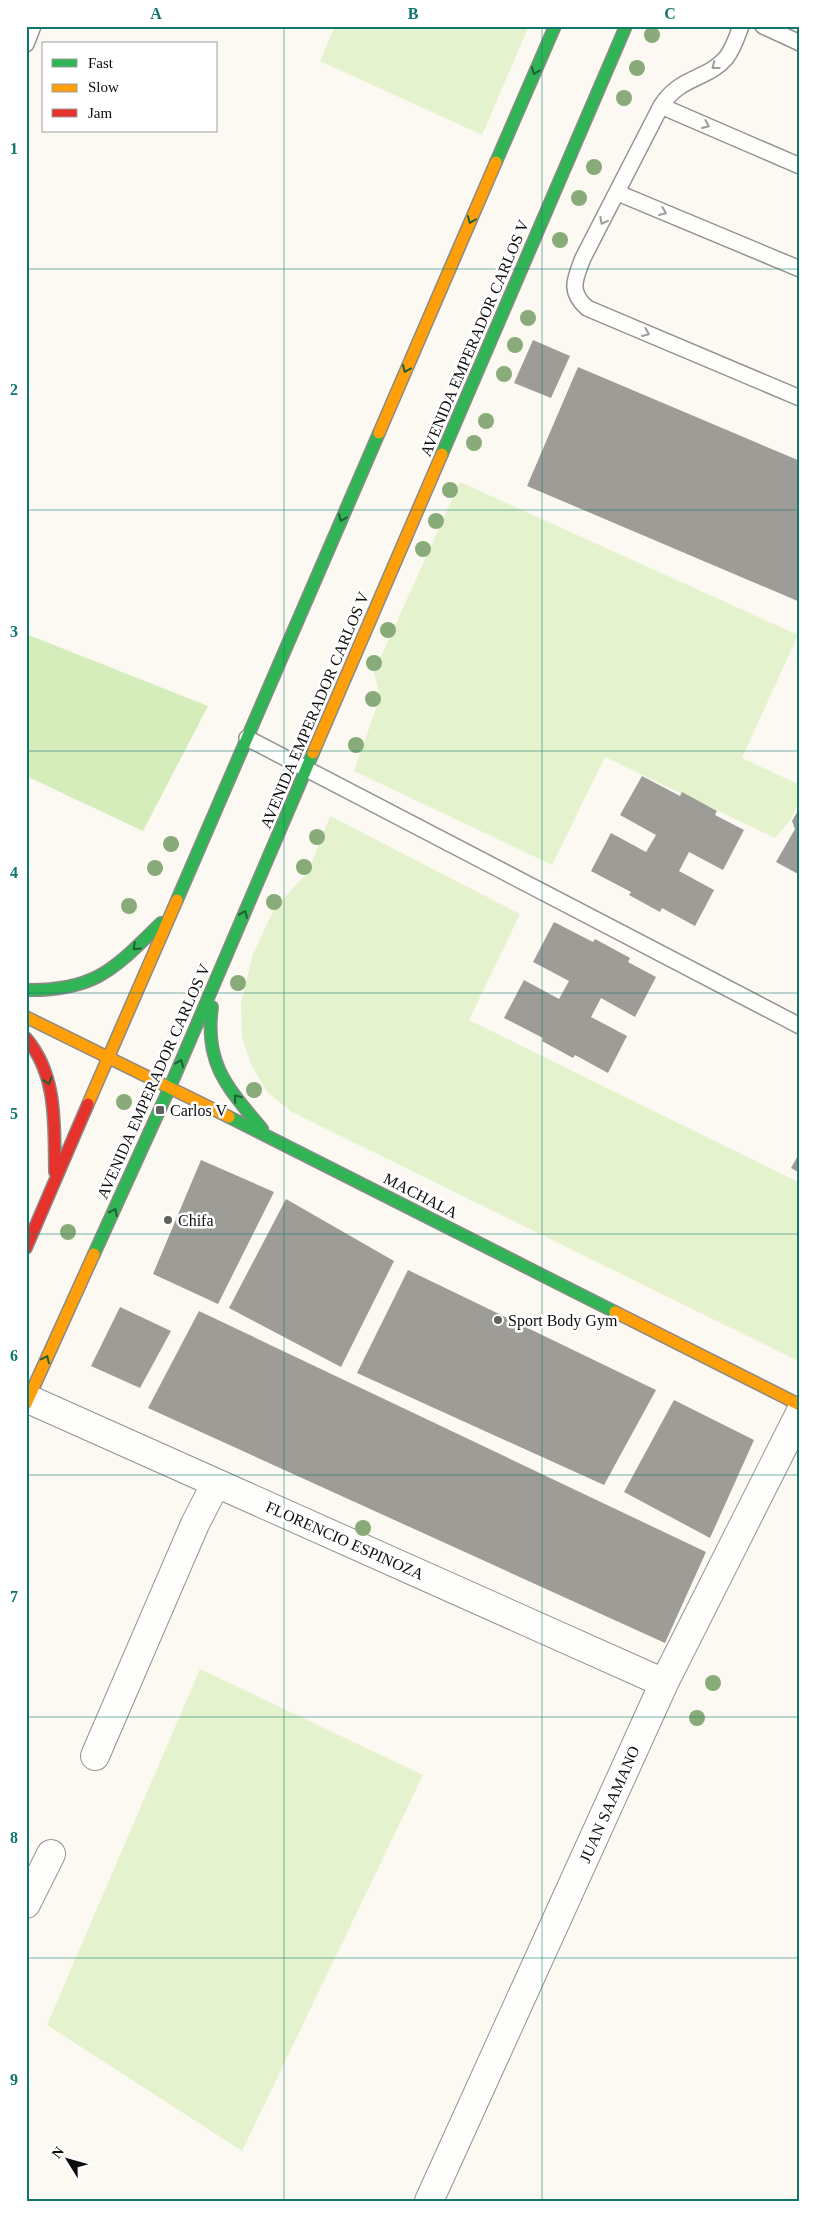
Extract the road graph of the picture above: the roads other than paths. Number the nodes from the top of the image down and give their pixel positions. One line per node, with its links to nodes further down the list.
1 (33, 26): 7 (lane)
2 (555, 26): 13 (main road, one-way to 13)
3 (626, 26): 14 (main road, AVENIDA EMPERADOR CARLOS V)
4 (742, 26): 8 (lane, one-way to 8)
5 (763, 26): 6 (lane)
6 (797, 36)
7 (26, 44)
8 (661, 106): 9 (lane, one-way to 9); 10 (lane)
9 (800, 166)
10 (618, 193): 11 (lane, one-way to 11); 12 (lane, one-way to 12)
11 (800, 269)
12 (800, 398)
13 (247, 738): 14 (lane); 15 (main road)
14 (307, 768): 16 (main road, AVENIDA EMPERADOR CARLOS V, one-way to 14); 19 (lane)
15 (171, 913): 17 (main road, one-way to 17); 21 (main road)
16 (218, 975): 22 (main road, AVENIDA EMPERADOR CARLOS V, one-way to 16); 23 (main road, one-way to 16)
17 (26, 990)
18 (26, 1017): 21 (main road, MACHALA)
19 (800, 1026)
20 (26, 1038): 24 (main road, one-way to 24)
21 (109, 1058): 22 (main road, MACHALA); 24 (main road)
22 (170, 1088): 23 (main road, MACHALA); 26 (main road, AVENIDA EMPERADOR CARLOS V, one-way to 22)
23 (268, 1136): 27 (main road, MACHALA)
24 (56, 1180): 25 (main road)
25 (26, 1248)
26 (27, 1400): 29 (street, FLORENCIO ESPINOZA)
27 (800, 1405)
28 (800, 1413): 30 (street, JUAN SAAMANO)
29 (216, 1483): 30 (street, FLORENCIO ESPINOZA); 31 (street)
30 (664, 1683): 34 (street, JUAN SAAMANO)
31 (94, 1756)
32 (50, 1854): 33 (street)
33 (26, 1904)
34 (429, 2201)

